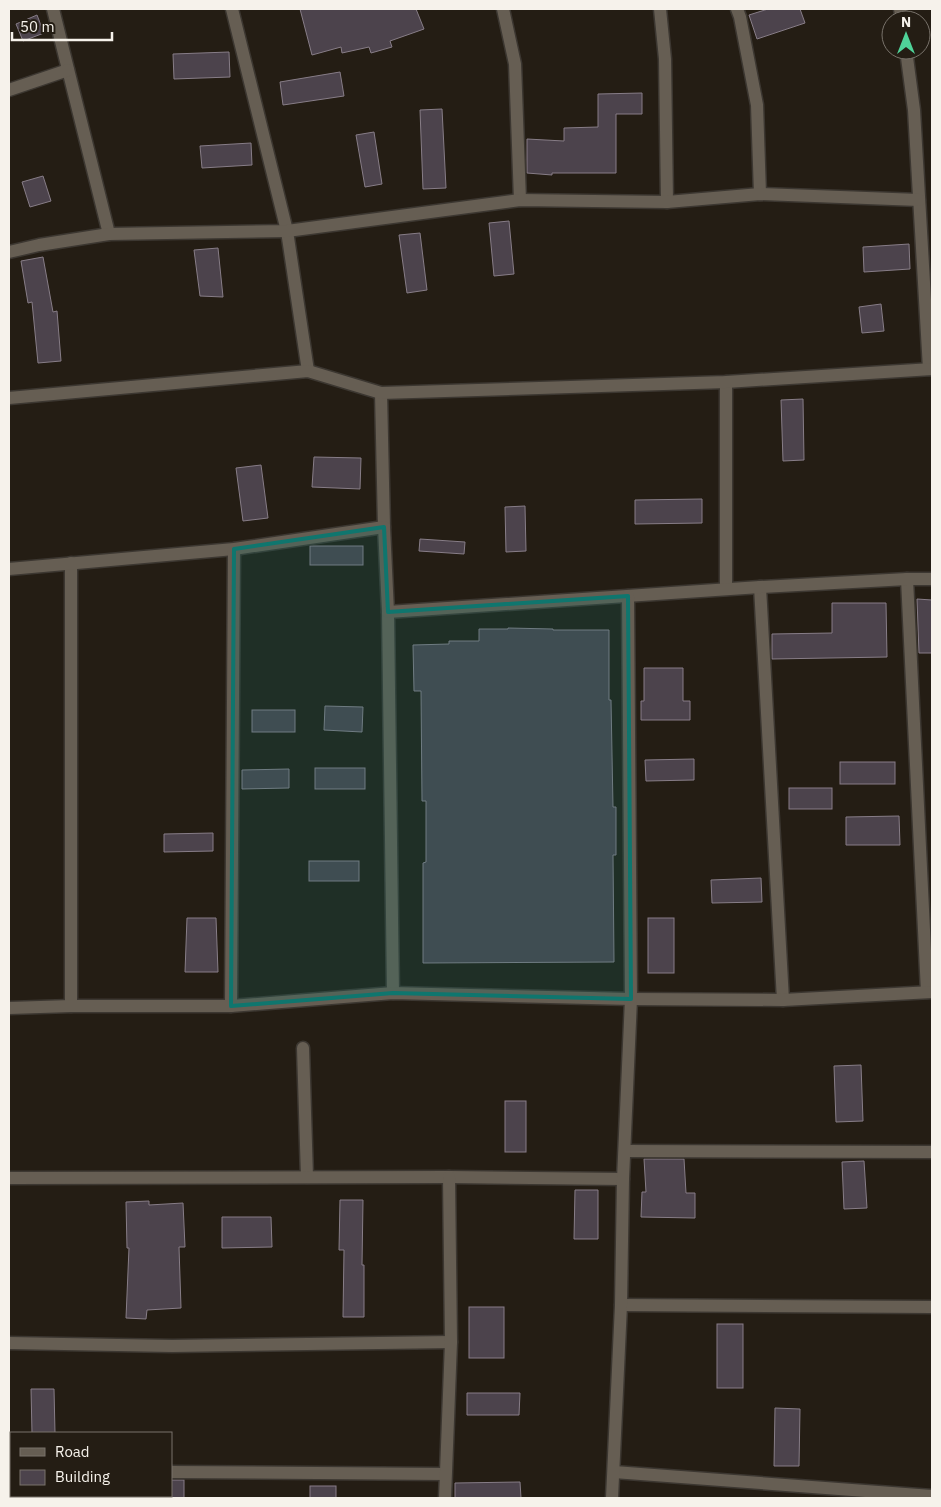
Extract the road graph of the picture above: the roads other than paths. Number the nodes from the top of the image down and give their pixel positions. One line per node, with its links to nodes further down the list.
1 (53, 9): 7 (street)
2 (232, 9): 13 (street)
3 (503, 9): 10 (street)
4 (660, 9): 12 (street)
5 (737, 9): 9 (street)
6 (907, 60): 11 (street)
7 (68, 70): 8 (street); 14 (street)
8 (9, 90)
9 (760, 194): 11 (street); 12 (street)
10 (520, 200): 12 (street); 13 (street)
11 (919, 200): 16 (street)
12 (667, 202)
13 (287, 231): 14 (street); 17 (street)
14 (109, 234): 15 (street)
15 (9, 252)
16 (931, 369): 18 (street)
17 (308, 371): 19 (street); 20 (street)
18 (726, 382): 19 (street); 28 (street)
19 (381, 393): 21 (street)
20 (9, 398)
21 (384, 527): 22 (street); 30 (street)
22 (234, 549): 23 (street); 36 (street)
23 (71, 562): 24 (street); 35 (street)
24 (9, 569)
25 (907, 579): 26 (street); 27 (street); 31 (street)
26 (932, 579)
27 (760, 587): 28 (street); 34 (street)
28 (726, 589): 29 (street)
29 (628, 596): 30 (street); 33 (street)
30 (388, 612): 32 (street)
31 (930, 992): 34 (street)
32 (393, 993): 33 (street); 36 (street)
33 (632, 999): 34 (street); 39 (street)
34 (783, 1000)
35 (72, 1006): 36 (street); 37 (street)
36 (231, 1006)
37 (9, 1008)
38 (303, 1048): 41 (street)
39 (625, 1151): 40 (street); 44 (street)
40 (932, 1152)
41 (306, 1177): 42 (street); 43 (street)
42 (449, 1177): 44 (street); 48 (street)
43 (9, 1178)
44 (623, 1179): 45 (street)
45 (622, 1305): 46 (street); 50 (street)
46 (932, 1307)
47 (9, 1342): 48 (street)
48 (451, 1342): 51 (street)
49 (172, 1472): 51 (street)
50 (614, 1472): 52 (street); 54 (street)
51 (445, 1474): 53 (street)
52 (932, 1496)
53 (444, 1498)
54 (612, 1498)

